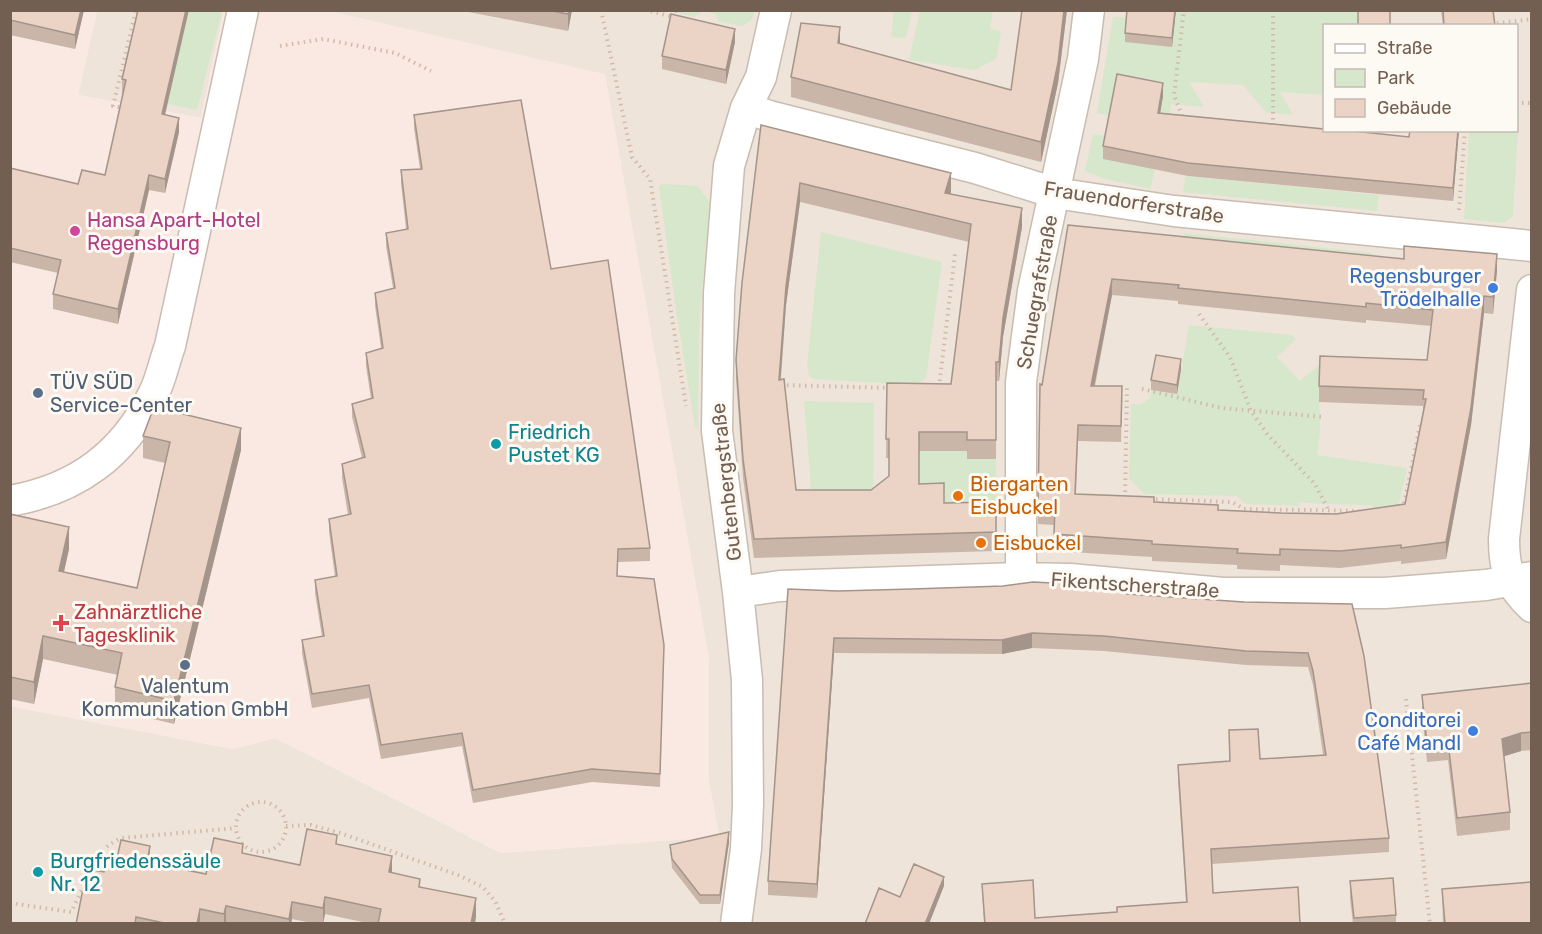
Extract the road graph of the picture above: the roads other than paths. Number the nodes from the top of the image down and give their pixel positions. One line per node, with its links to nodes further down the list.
1 (243, 10): 8 (street)
2 (776, 10): 4 (street, Gutenbergstraße)
3 (1089, 10): 5 (street, Schuegrafstraße)
4 (746, 108): 5 (street, Frauendorferstraße); 11 (street, Gutenbergstraße)
5 (1055, 193): 6 (street, Frauendorferstraße); 9 (street, Schuegrafstraße)
6 (1532, 246)
7 (1532, 290): 10 (street)
8 (10, 501)
9 (1021, 578): 10 (street, Fikentscherstraße); 11 (street, Fikentscherstraße)
10 (1521, 579): 12 (street)
11 (738, 592): 13 (street, Gutenbergstraße)
12 (1532, 607)
13 (736, 924)

